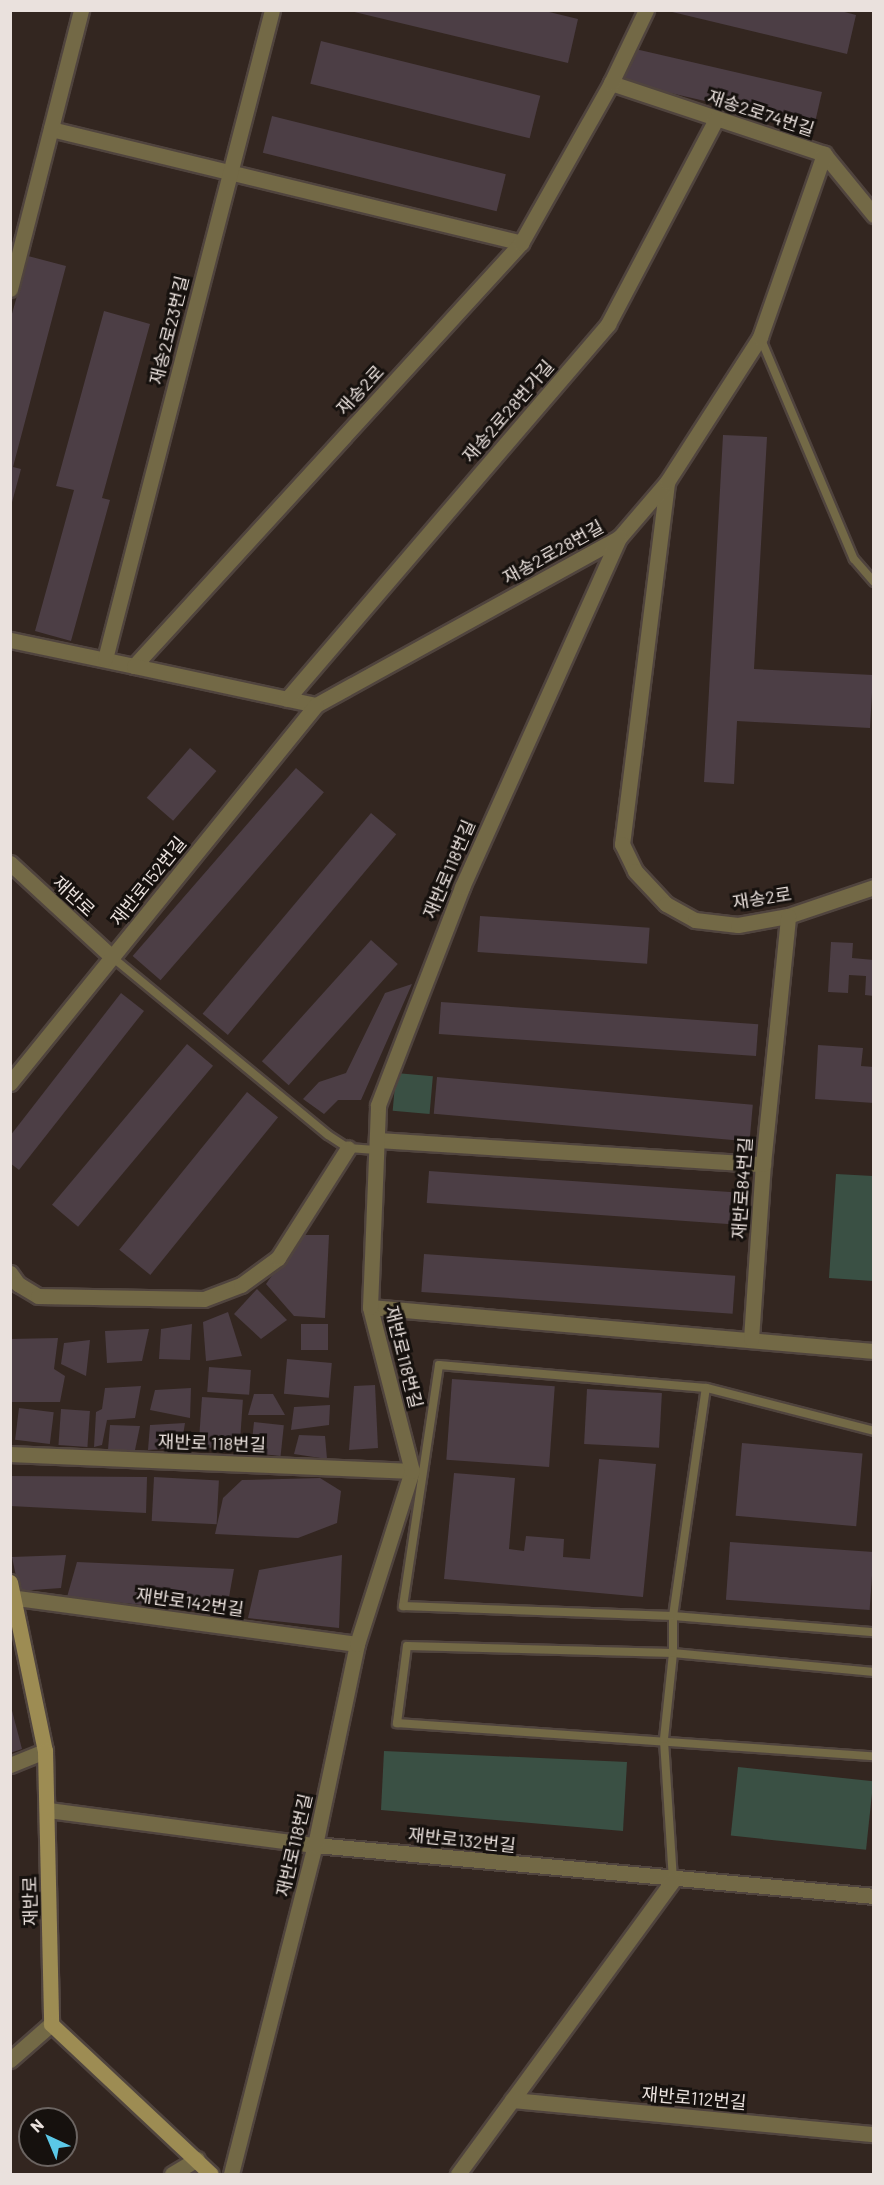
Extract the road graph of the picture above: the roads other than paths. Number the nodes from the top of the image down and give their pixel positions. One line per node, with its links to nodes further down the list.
1 (81, 10): 6 (street)
2 (272, 10): 8 (street, 재송2로23번길)
3 (646, 10): 4 (street, 재송2로)
4 (611, 83): 5 (street, 재송2로74번길); 10 (street, 재송2로)
5 (716, 119): 7 (street, 재송2로74번길); 19 (street, 재송2로28번가길)
6 (51, 129): 8 (street); 11 (street)
7 (824, 154): 9 (street, 재송2로74번길); 12 (street, 재송2로28번길)
8 (230, 173): 10 (street); 17 (street, 재송2로23번길)
9 (873, 215)
10 (521, 243): 18 (street, 재송2로)
11 (10, 289)
12 (760, 337): 13 (street, 재송2로28번길); 15 (lane)
13 (668, 482): 14 (street, 재송2로28번길); 23 (street, 재송2로)
14 (619, 538): 20 (street, 재송2로28번길); 26 (street, 재반로118번길)
15 (873, 582)
16 (10, 640): 17 (street)
17 (105, 659): 18 (street)
18 (134, 666): 19 (street)
19 (287, 699): 20 (street)
20 (316, 705): 24 (street, 재반로152번길)
21 (10, 863): 24 (street, 재반로)
22 (873, 887): 23 (street, 재송2로)
23 (788, 916): 28 (street, 재반로84번길)
24 (112, 957): 25 (street, 재반로152번길); 27 (lane)
25 (10, 1083)
26 (377, 1145): 27 (lane); 28 (street); 30 (street, 재반로118번길)
27 (348, 1148): 29 (street)
28 (763, 1164): 31 (street, 재반로84번길)
29 (10, 1273)
30 (370, 1307): 31 (street); 36 (street, 재반로118번길)
31 (750, 1339): 32 (street)
32 (873, 1351)
33 (706, 1388): 34 (lane); 39 (lane); 39 (lane)
34 (873, 1431)
35 (10, 1454): 36 (street, 재반로 118번길)
36 (412, 1471): 41 (street, 재반로118번길)
37 (10, 1582): 38 (main road, 재반로)
38 (16, 1598): 41 (street, 재반로142번길); 45 (main road, 재반로)
39 (672, 1616): 40 (lane); 42 (lane)
40 (873, 1632)
41 (357, 1644): 49 (street, 재반로118번길)
42 (674, 1653): 43 (lane); 44 (lane); 44 (lane)
43 (873, 1672)
44 (663, 1738): 46 (lane); 50 (lane)
45 (45, 1751): 47 (street); 48 (main road, 재반로)
46 (873, 1756)
47 (10, 1765)
48 (48, 1810): 49 (street, 재반로132번길); 52 (main road, 재반로)
49 (315, 1845): 50 (street, 재반로132번길); 59 (street, 재반로118번길)
50 (673, 1880): 51 (street, 재반로132번길); 54 (street)
51 (873, 1896)
52 (51, 2024): 53 (street); 56 (main road)
53 (10, 2060)
54 (512, 2100): 55 (street, 재반로112번길); 60 (street)
55 (873, 2134)
56 (197, 2159): 57 (street); 58 (main road)
57 (172, 2175)
58 (212, 2175)
59 (231, 2175)
60 (458, 2175)

